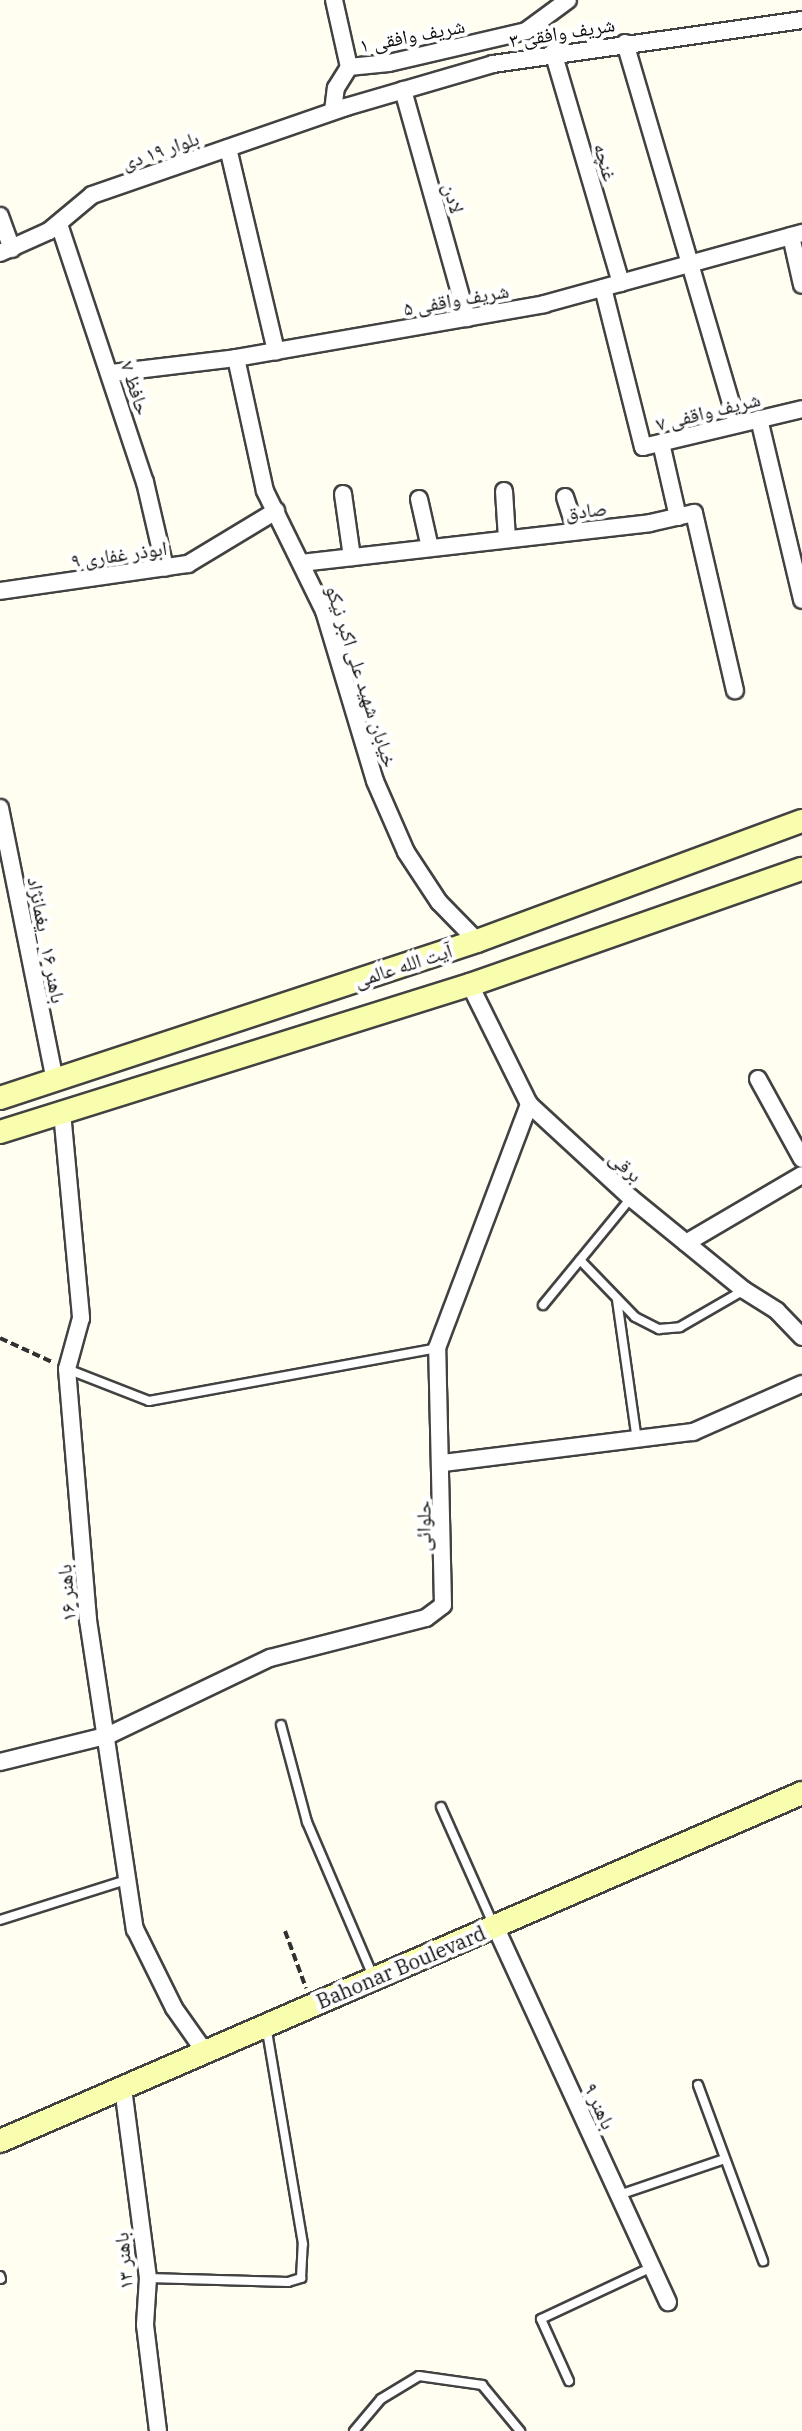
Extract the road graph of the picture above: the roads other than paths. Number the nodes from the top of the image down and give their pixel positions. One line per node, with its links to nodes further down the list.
1 (334, 0): 6 (street)
2 (568, 0): 6 (street, شریف وافقی ۱)
3 (802, 20): 4 (street, شریف وافقی ۳)
4 (625, 43): 5 (street, شریف وافقی ۳); 14 (street)
5 (553, 52): 7 (street, شریف وافقی ۳); 15 (street, غنچه)
6 (349, 67): 8 (street, شریف وافقی ۱)
7 (403, 90): 8 (street, شریف وافقی ۳); 18 (street, لادن)
8 (333, 111): 9 (street, بلوار ۱۹ دی)
9 (228, 148): 11 (street, بلوار ۱۹ دی); 19 (street)
10 (0, 216): 13 (street)
11 (59, 224): 13 (street, بلوار ۱۹ دی); 21 (street, حافظ ۷)
12 (796, 234): 14 (street, شریف واقفی ۵); 16 (street)
13 (6, 251)
14 (693, 263): 15 (street, شریف واقفی ۵); 24 (street)
15 (621, 283): 17 (street, شریف واقفی ۵)
16 (802, 285)
17 (603, 288): 18 (street, شریف واقفی ۵); 25 (street, شریف واقفی ۷)
18 (467, 318): 19 (street, شریف واقفی ۵)
19 (276, 351): 20 (street, شریف واقفی ۵)
20 (236, 358): 21 (street, شریف واقفی ۵); 30 (street, خیابان شهید علی اکبر نیکو)
21 (111, 373): 37 (street, حافظ ۷)
22 (802, 409): 23 (street, شریف واقفی ۷)
23 (759, 419): 24 (street, شریف واقفی ۷); 39 (street)
24 (737, 424): 25 (street, شریف واقفی ۷)
25 (661, 443): 31 (street)
26 (504, 491): 33 (street)
27 (343, 494): 35 (street)
28 (565, 497): 32 (street)
29 (419, 499): 34 (street)
30 (276, 511): 36 (street, خیابان شهید علی اکبر نیکو); 37 (street, ابوذر غفاری ۹)
31 (678, 517): 32 (street, صادق); 40 (street)
32 (576, 531): 33 (street, صادق)
33 (507, 539): 34 (street, صادق)
34 (430, 548): 35 (street, صادق)
35 (352, 557): 36 (street, صادق)
36 (301, 563): 44 (street, خیابان شهید علی اکبر نیکو)
37 (165, 568): 38 (street, ابوذر غفاری ۹)
38 (0, 591)
39 (802, 600)
40 (735, 690)
41 (0, 808): 47 (street, باهنر ۱۶ _یغمانژاد)
42 (802, 821): 44 (street, آیت الله عالمی)
43 (802, 869): 45 (street, آیت الله عالمی)
44 (477, 941): 47 (street, آیت الله عالمی)
45 (470, 985): 49 (street, برقی); 50 (street, آیت الله عالمی)
46 (758, 1079): 52 (street)
47 (55, 1081): 48 (street, آیت الله عالمی)
48 (0, 1098)
49 (529, 1104): 54 (street, برقی); 61 (street, حلوائی)
50 (62, 1112): 51 (street, آیت الله عالمی); 62 (street, باهنر ۱۶)
51 (0, 1132)
52 (802, 1159)
53 (802, 1175): 55 (street)
54 (631, 1198): 55 (street, برقی); 56 (lane)
55 (686, 1243): 57 (street, برقی)
56 (580, 1260): 58 (lane); 59 (lane)
57 (744, 1290): 58 (lane); 60 (street, برقی)
58 (617, 1300): 64 (lane)
59 (543, 1305)
60 (802, 1337)
61 (437, 1348): 62 (lane); 65 (street, حلوائی)
62 (67, 1369): 67 (street, باهنر ۱۶)
63 (802, 1384): 64 (street)
64 (637, 1441): 65 (street)
65 (443, 1463): 67 (street, حلوائی)
66 (281, 1725): 74 (lane)
67 (109, 1735): 68 (street); 71 (street, باهنر ۱۶)
68 (0, 1762)
69 (802, 1793): 73 (street, Bahonar Boulevard)
70 (441, 1807): 73 (lane)
71 (129, 1878): 72 (lane); 76 (street, باهنر ۱۶)
72 (0, 1920)
73 (495, 1926): 74 (street, Bahonar Boulevard); 81 (street, باهنر ۹)
74 (374, 1979): 75 (street, Bahonar Boulevard)
75 (266, 2026): 76 (street, Bahonar Boulevard); 84 (lane)
76 (205, 2052): 78 (street, Bahonar Boulevard)
77 (698, 2085): 80 (lane)
78 (123, 2088): 79 (street, Bahonar Boulevard); 84 (street, باهنر ۱۳)
79 (0, 2141)
80 (725, 2159): 81 (lane); 82 (lane)
81 (619, 2195): 83 (street, باهنر ۹)
82 (763, 2261)
83 (652, 2267): 85 (street, باهنر ۹); 86 (lane)
84 (148, 2278): 87 (street, باهنر ۱۳)
85 (668, 2302)
86 (569, 2381)
87 (158, 2431)
88 (354, 2431): 89 (lane)
89 (520, 2431)

